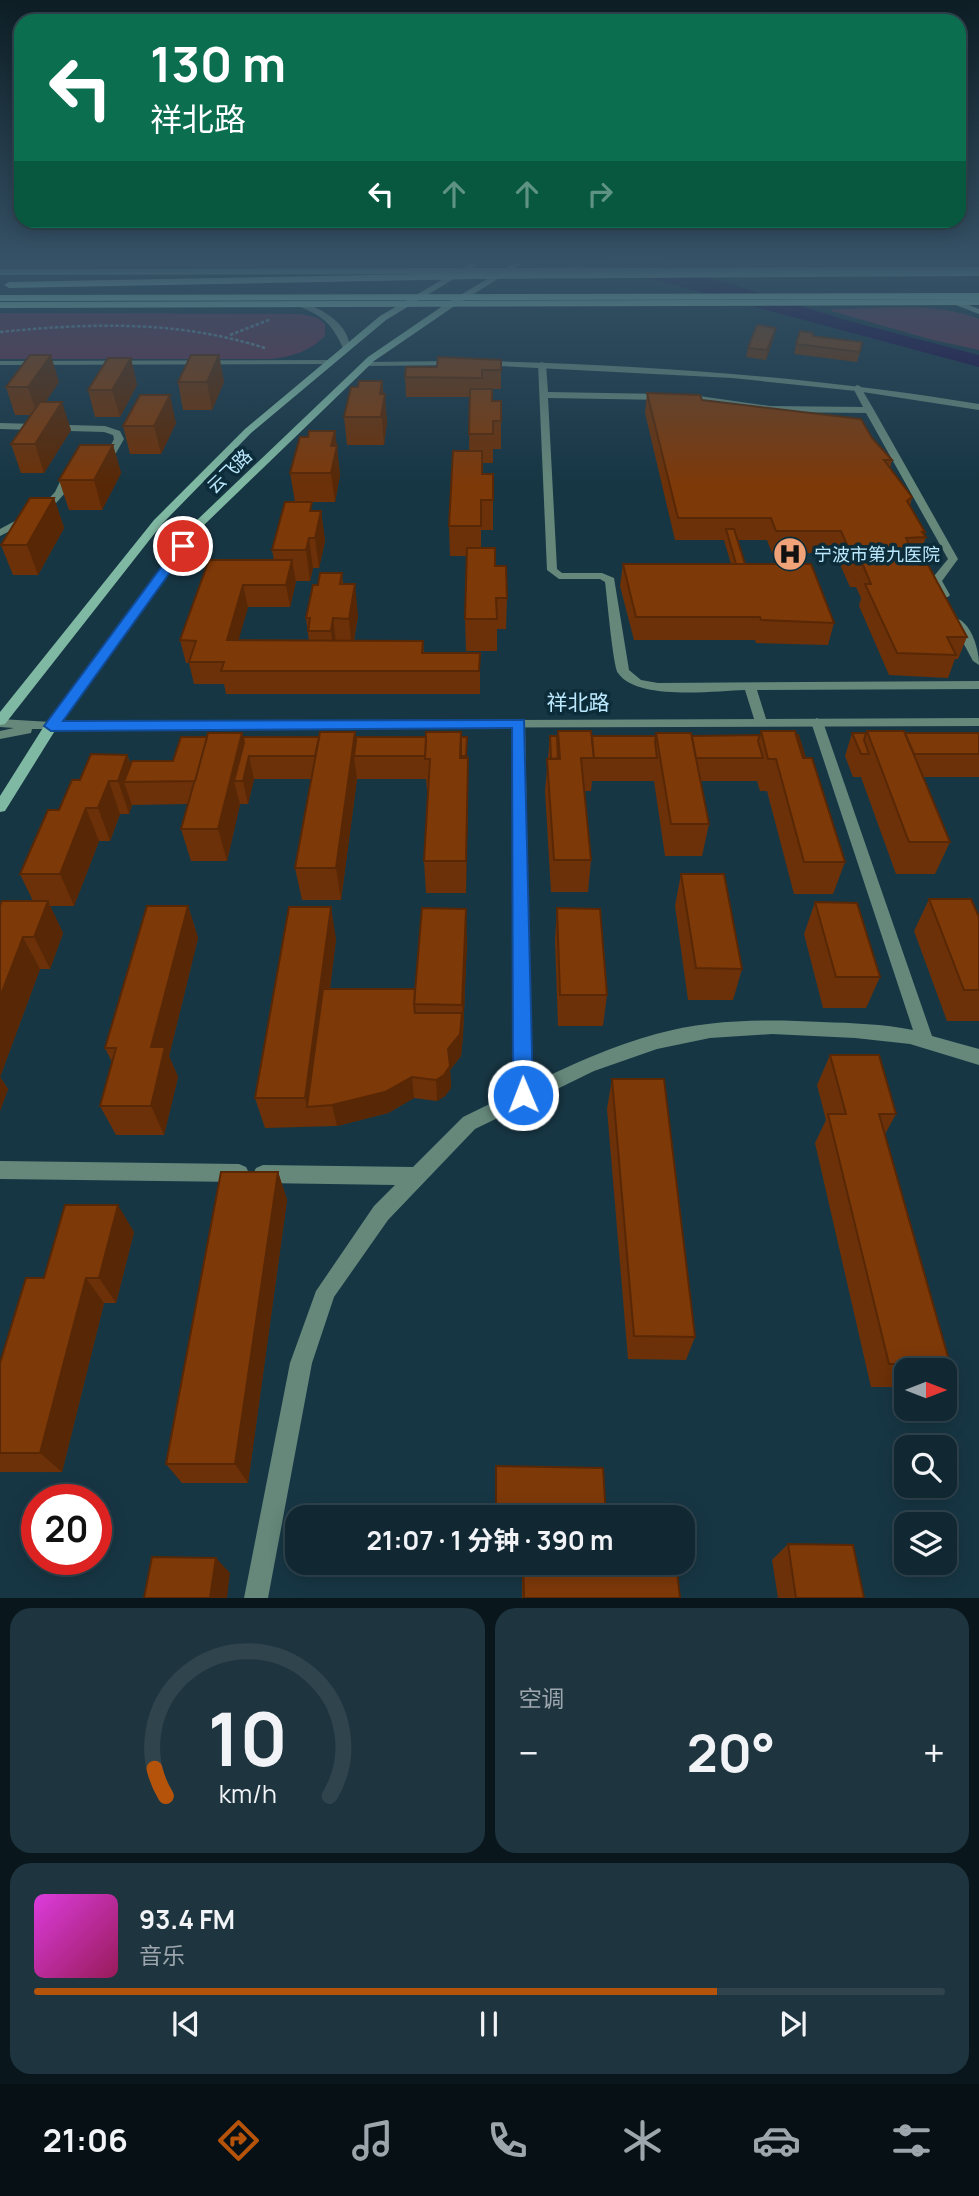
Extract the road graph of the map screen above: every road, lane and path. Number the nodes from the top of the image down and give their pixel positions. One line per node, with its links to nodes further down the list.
1 (225, 335): 2 (path)
2 (229, 335): 7 (path)
3 (342, 335): 6 (street)
4 (363, 335): 6 (main road, 云飞路)
5 (408, 335): 12 (main road, 云飞路)
6 (347, 348): 8 (main road, 云飞路)
7 (284, 362): 8 (street); 9 (street)
8 (331, 362): 25 (main road, 云飞路)
9 (0, 363)
10 (464, 363): 12 (street)
11 (478, 363): 13 (street)
12 (366, 364): 30 (main road, 云飞路)
13 (542, 364): 14 (street); 15 (street)
14 (857, 388): 16 (street); 17 (street)
15 (544, 395): 17 (street); 24 (street)
16 (979, 407)
17 (870, 410): 20 (street)
18 (0, 426): 19 (street)
19 (0, 533)
20 (948, 604)
21 (954, 615): 22 (street)
22 (979, 661)
23 (979, 685): 24 (street)
24 (750, 688): 26 (street)
25 (0, 722): 30 (street, 祥北路)
26 (761, 722): 27 (street, 祥北路); 29 (street, 祥北路)
27 (817, 722): 28 (street, 祥北路); 33 (street)
28 (979, 722)
29 (519, 723): 30 (street, 祥北路); 35 (street)
30 (51, 726): 31 (street, 祥北路); 32 (main road, 云飞路)
31 (0, 735)
32 (0, 807)
33 (925, 1041): 34 (street); 35 (street)
34 (979, 1057)
35 (523, 1095): 37 (street)
36 (0, 1170): 37 (street)
37 (415, 1176): 38 (street)
38 (256, 1598)

